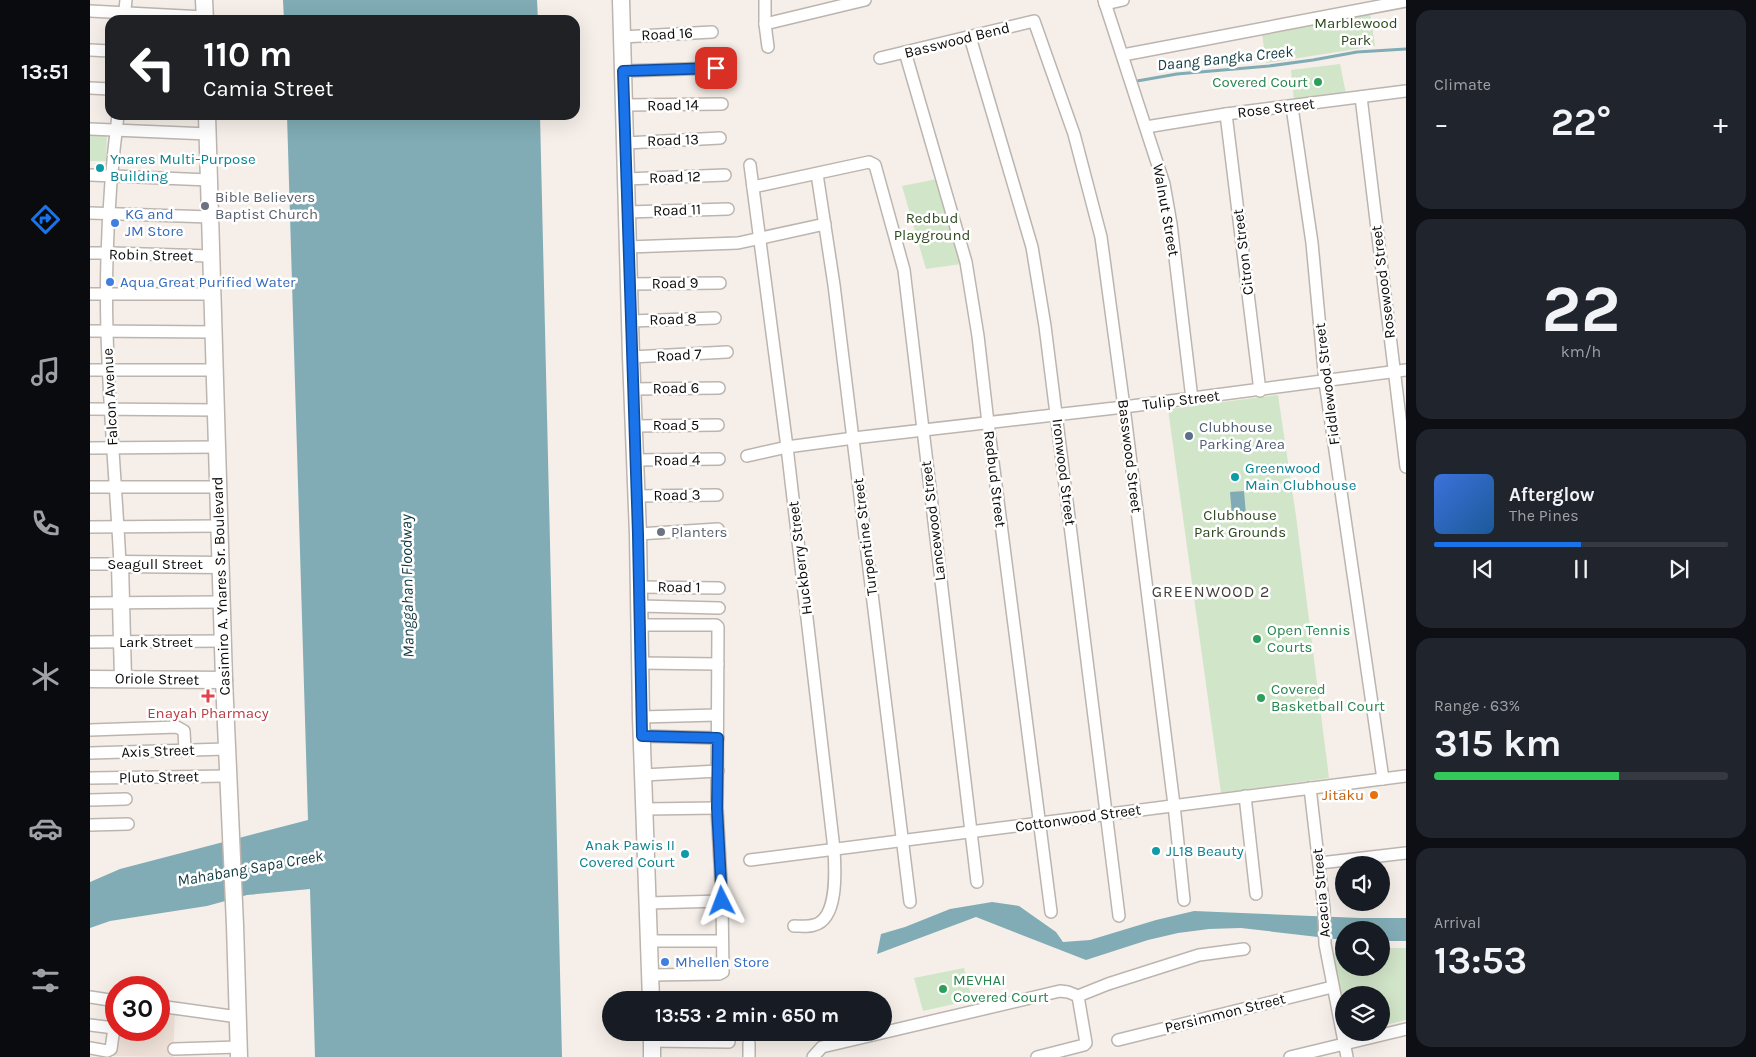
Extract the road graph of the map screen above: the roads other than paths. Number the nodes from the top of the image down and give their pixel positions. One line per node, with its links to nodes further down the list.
1 (126, 0): 11 (street)
2 (204, 0): 12 (street)
3 (621, 0): 17 (street)
4 (765, 0): 14 (street)
5 (865, 0): 14 (street)
6 (1123, 0): 8 (street)
7 (1406, 1): 22 (street)
8 (1104, 2): 22 (street, Walnut Street)
9 (90, 12): 10 (street)
10 (116, 15)
11 (125, 15)
12 (204, 15)
13 (1034, 21): 16 (street, Basswood Bend); 83 (street, Basswood Street)
14 (765, 24): 18 (street)
15 (712, 32): 17 (street, Road 16)
16 (970, 36): 21 (street, Basswood Bend); 87 (street, Ironwood Street)
17 (622, 37): 25 (street)
18 (768, 47)
19 (90, 50): 20 (street)
20 (105, 50)
21 (905, 52): 23 (street, Basswood Bend); 88 (street, Redbud Street)
22 (1123, 55): 36 (street, Walnut Street)
23 (880, 58)
24 (716, 68): 25 (street)
25 (623, 71): 31 (street)
26 (90, 88): 27 (street)
27 (105, 89)
28 (1406, 91): 29 (street, Rose Street)
29 (1360, 97): 32 (street, Rose Street); 77 (street, Rosewood Street)
30 (722, 104): 31 (street, Road 14)
31 (624, 105): 41 (street)
32 (1292, 106): 33 (street, Rose Street); 78 (street, Fiddlewood Street)
33 (1226, 114): 36 (street, Rose Street); 81 (street, Citron Street)
34 (117, 120): 38 (street, Falcon Avenue)
35 (207, 120): 39 (street, Casimiro A. Ynares Sr. Boulevard)
36 (1146, 127): 82 (street, Walnut Street)
37 (90, 129): 38 (street)
38 (116, 130): 39 (street); 45 (street, Falcon Avenue)
39 (208, 134): 48 (street, Casimiro A. Ynares Sr. Boulevard)
40 (720, 138): 41 (street, Road 13)
41 (626, 143): 47 (street)
42 (750, 165): 49 (street, Huckberry Street)
43 (817, 174): 49 (street); 55 (street, Turpentine Street); 91 (street, Lancewood Street)
44 (90, 175): 45 (street)
45 (112, 175): 48 (street); 53 (street, Falcon Avenue)
46 (725, 175): 47 (street, Road 12)
47 (626, 179): 51 (street)
48 (209, 180): 54 (street, Casimiro A. Ynares Sr. Boulevard)
49 (753, 187): 56 (street, Huckberry Street)
50 (728, 209): 51 (street, Road 11)
51 (626, 212): 57 (street)
52 (90, 213): 53 (street)
53 (109, 213): 54 (street); 58 (street, Falcon Avenue)
54 (210, 217): 60 (street, Casimiro A. Ynares Sr. Boulevard)
55 (825, 224): 56 (street); 92 (street, Turpentine Street)
56 (760, 238): 57 (street); 94 (street, Huckberry Street)
57 (634, 247): 62 (street)
58 (108, 253): 59 (street, Robin Street); 60 (street, Robin Street); 64 (street, Falcon Avenue)
59 (90, 254)
60 (211, 256): 65 (street, Casimiro A. Ynares Sr. Boulevard)
61 (720, 283): 62 (street, Road 9)
62 (630, 284): 67 (street)
63 (90, 294): 64 (street)
64 (106, 294): 65 (street); 69 (street, Falcon Avenue)
65 (212, 294): 70 (street, Casimiro A. Ynares Sr. Boulevard)
66 (715, 318): 67 (street, Road 8)
67 (631, 320): 72 (street)
68 (90, 331): 69 (street)
69 (107, 331): 70 (street); 74 (street, Falcon Avenue)
70 (214, 332): 75 (street, Casimiro A. Ynares Sr. Boulevard)
71 (727, 352): 72 (street, Road 7)
72 (631, 357): 80 (street)
73 (90, 370): 74 (street)
74 (108, 370): 75 (street); 84 (street, Falcon Avenue)
75 (215, 370): 86 (street, Casimiro A. Ynares Sr. Boulevard)
76 (1406, 370): 77 (street, Tulip Street)
77 (1394, 371): 78 (street, Tulip Street); 100 (street, Rosewood Street)
78 (1326, 382): 81 (street, Tulip Street); 143 (street, Fiddlewood Street)
79 (719, 388): 80 (street, Road 6)
80 (632, 389): 90 (street)
81 (1260, 390): 82 (street, Tulip Street)
82 (1192, 399): 83 (street, Tulip Street)
83 (1124, 407): 87 (street, Tulip Street); 148 (street, Basswood Street)
84 (110, 408): 85 (street); 86 (street); 96 (street, Falcon Avenue)
85 (90, 409)
86 (216, 410): 93 (street, Casimiro A. Ynares Sr. Boulevard)
87 (1057, 415): 88 (street, Tulip Street); 151 (street, Ironwood Street)
88 (988, 423): 91 (street, Tulip Street); 152 (street, Redbud Street)
89 (718, 425): 90 (street, Road 5)
90 (634, 426): 99 (street)
91 (923, 431): 92 (street, Tulip Street); 155 (street, Lancewood Street)
92 (854, 438): 94 (street, Tulip Street); 156 (street, Turpentine Street)
93 (217, 446): 96 (street); 103 (street, Casimiro A. Ynares Sr. Boulevard)
94 (786, 447): 97 (street, Tulip Street); 157 (street, Huckberry Street)
95 (90, 448): 96 (street)
96 (112, 448): 102 (street, Falcon Avenue)
97 (747, 456)
98 (718, 459): 99 (street, Road 4)
99 (635, 460): 105 (street)
100 (1406, 467)
101 (90, 486): 102 (street)
102 (114, 486): 103 (street); 106 (street, Falcon Avenue)
103 (218, 487): 107 (street, Casimiro A. Ynares Sr. Boulevard)
104 (717, 495): 105 (street, Road 3)
105 (636, 496): 110 (street)
106 (118, 526): 107 (street); 108 (street); 112 (street, Falcon Avenue)
107 (219, 526): 113 (street, Casimiro A. Ynares Sr. Boulevard)
108 (90, 527)
109 (718, 529): 110 (street)
110 (638, 534): 114 (street)
111 (90, 564): 112 (street, Seagull Street)
112 (120, 564): 113 (street, Seagull Street); 116 (street, Falcon Avenue)
113 (220, 565): 117 (street, Casimiro A. Ynares Sr. Boulevard)
114 (639, 587): 115 (street, Road 1); 119 (street)
115 (718, 588)
116 (122, 602): 117 (street); 118 (street); 122 (street, Falcon Avenue)
117 (222, 602): 124 (street, Casimiro A. Ynares Sr. Boulevard)
118 (90, 603)
119 (640, 606): 120 (street); 121 (street)
120 (718, 608)
121 (640, 625): 125 (street); 126 (street)
122 (122, 641): 123 (street, Lark Street); 124 (street, Lark Street); 127 (street, Falcon Avenue)
123 (90, 642)
124 (222, 642): 129 (street, Casimiro A. Ynares Sr. Boulevard)
125 (641, 663): 126 (street); 131 (street)
126 (718, 664): 130 (street)
127 (124, 678): 128 (street, Oriole Street); 129 (street, Oriole Street)
128 (90, 679)
129 (224, 680): 135 (street, Casimiro A. Ynares Sr. Boulevard)
130 (717, 715): 131 (street); 134 (street)
131 (641, 717): 133 (street)
132 (90, 730): 136 (street)
133 (642, 736): 134 (street); 139 (street)
134 (718, 738): 138 (street)
135 (226, 749): 136 (street, Axis Street); 140 (street, Casimiro A. Ynares Sr. Boulevard)
136 (185, 750): 137 (street, Axis Street)
137 (90, 753)
138 (718, 772): 139 (street); 149 (street)
139 (644, 775): 150 (street)
140 (228, 776): 142 (street, Pluto Street); 180 (street, Casimiro A. Ynares Sr. Boulevard)
141 (1406, 776): 143 (street, Cottonwood Street)
142 (90, 778)
143 (1383, 780): 144 (street, Cottonwood Street)
144 (1310, 788): 145 (street, Cottonwood Street); 160 (street, Acacia Street)
145 (1245, 796): 148 (street, Cottonwood Street); 162 (street)
146 (126, 799): 147 (street)
147 (90, 800)
148 (1174, 805): 151 (street, Cottonwood Street); 163 (street, Basswood Street)
149 (717, 808): 150 (street); 164 (street)
150 (645, 809): 166 (street)
151 (1106, 814): 152 (street, Cottonwood Street); 168 (street, Ironwood Street)
152 (1038, 823): 155 (street, Cottonwood Street); 167 (street, Redbud Street)
153 (128, 824): 154 (street)
154 (90, 825)
155 (971, 832): 156 (street, Cottonwood Street); 161 (street, Lancewood Street)
156 (903, 840): 157 (street, Cottonwood Street); 165 (street, Turpentine Street)
157 (834, 849): 159 (street, Cottonwood Street); 169 (street, Huckberry Street)
158 (1406, 853): 160 (street)
159 (750, 860)
160 (1320, 863): 174 (street, Acacia Street)
161 (977, 882)
162 (1256, 894)
163 (1184, 900)
164 (722, 901): 166 (street); 171 (street)
165 (910, 902)
166 (648, 903): 170 (street)
167 (1051, 912)
168 (1119, 916)
169 (794, 926)
170 (650, 941): 171 (street); 173 (street)
171 (722, 941): 173 (street)
172 (1244, 950): 176 (street)
173 (650, 975): 175 (street)
174 (1332, 986): 185 (street, Persimmon Street); 191 (street, Acacia Street)
175 (651, 991)
176 (1078, 996): 183 (street); 197 (street)
177 (90, 997): 178 (street)
178 (105, 999)
179 (170, 1008): 180 (street)
180 (238, 1017): 194 (street, Casimiro A. Ynares Sr. Boulevard)
181 (90, 1025): 182 (street)
182 (105, 1027)
183 (892, 1028)
184 (1406, 1029): 191 (street)
185 (1118, 1040)
186 (112, 1041): 192 (street)
187 (842, 1041): 196 (street)
188 (728, 1042): 189 (street)
189 (652, 1043)
190 (749, 1043): 195 (street)
191 (1343, 1044): 198 (street); 199 (street, Acacia Street)
192 (90, 1048)
193 (174, 1049): 194 (street)
194 (238, 1052)
195 (749, 1057)
196 (813, 1057)
197 (1037, 1057)
198 (1290, 1057)
199 (1347, 1057)

